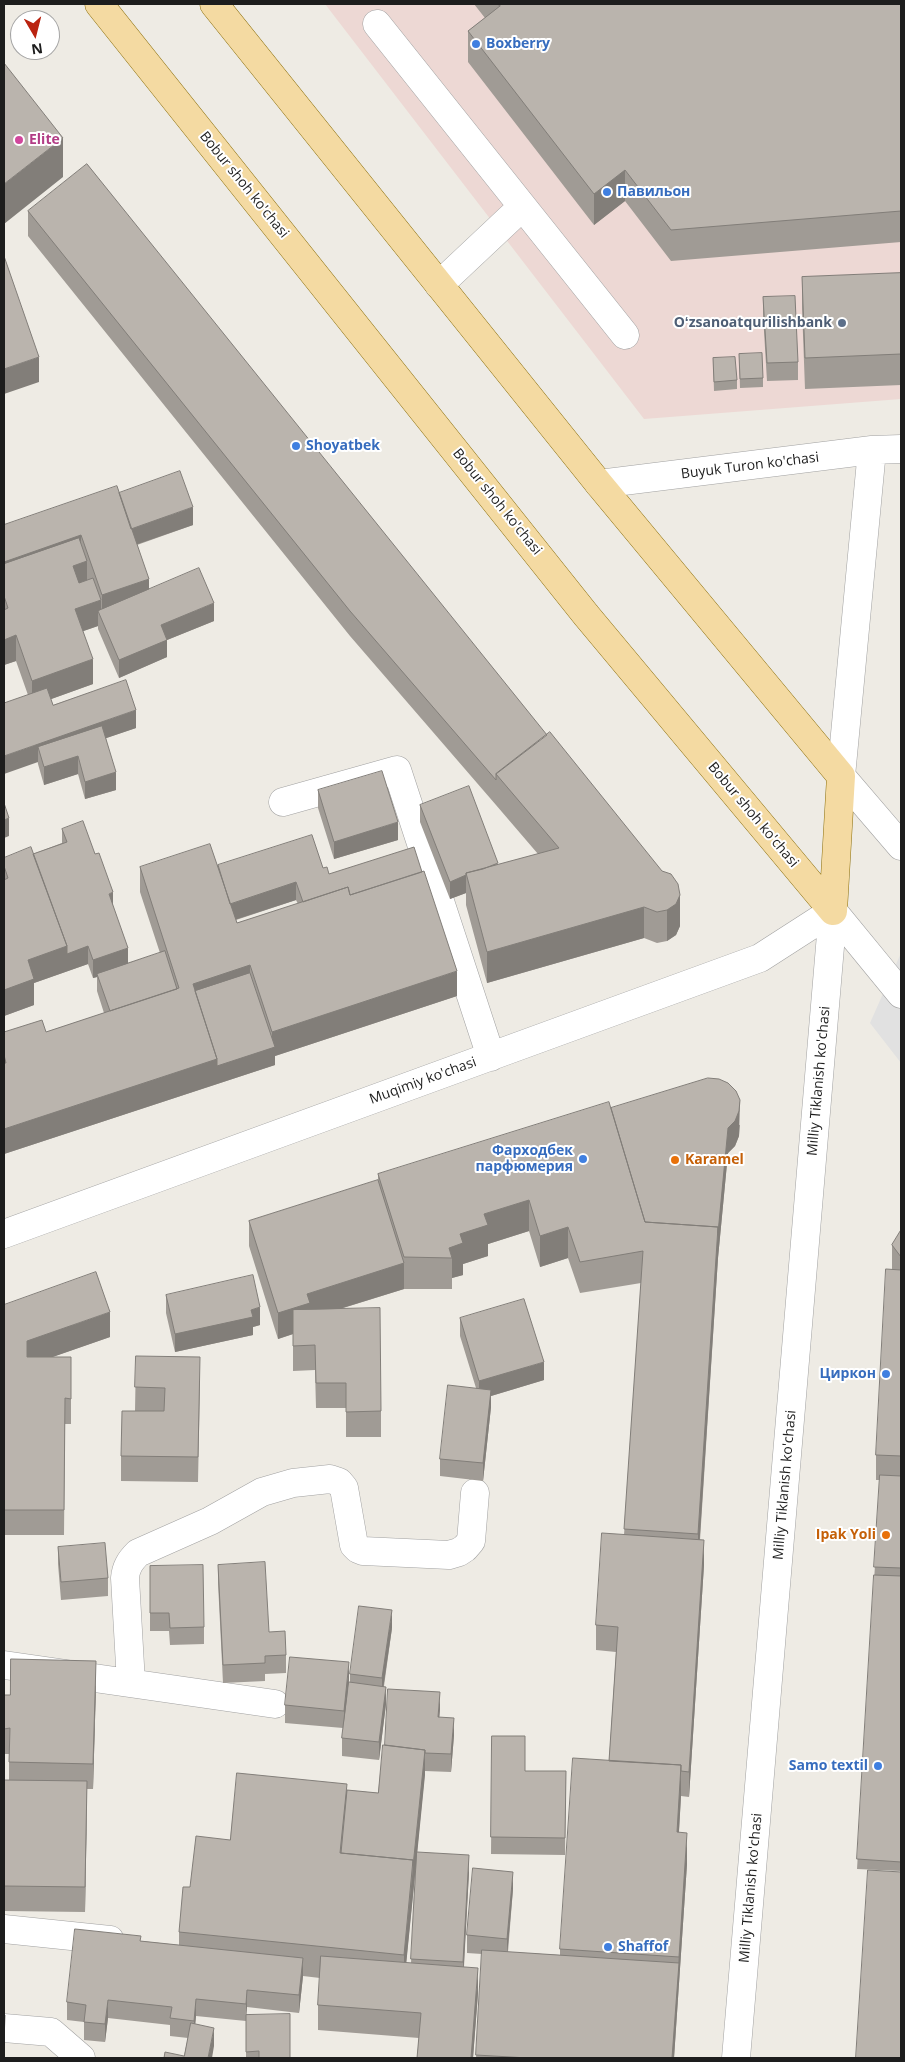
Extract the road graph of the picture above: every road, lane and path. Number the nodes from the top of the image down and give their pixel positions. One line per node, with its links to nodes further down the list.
1 (100, 4): 13 (main road, Bobur shoh ko'chasi)
2 (214, 4): 5 (main road)
3 (377, 24): 4 (street)
4 (522, 207): 5 (street); 6 (street)
5 (439, 285): 9 (main road)
6 (625, 335)
7 (901, 448): 8 (street, Buyuk Turon ko'chasi)
8 (872, 450): 9 (street, Buyuk Turon ko'chasi); 10 (street)
9 (599, 484): 10 (main road)
10 (841, 776): 12 (street); 13 (main road)
11 (283, 802): 15 (street)
12 (901, 846)
13 (833, 911): 14 (street, Bobur shoh ko'chasi); 15 (street, Muqimiy ko'chasi); 25 (street, Milliy Tiklanish ko'chasi)
14 (901, 994)
15 (491, 1056): 16 (street, Muqimiy ko'chasi)
16 (4, 1234)
17 (475, 1493): 19 (street)
18 (4, 1665): 19 (street)
19 (131, 1683): 20 (street)
20 (275, 1704)
21 (4, 1930): 22 (street)
22 (138, 1943)
23 (4, 2028): 24 (street)
24 (81, 2058)
25 (736, 2058)

